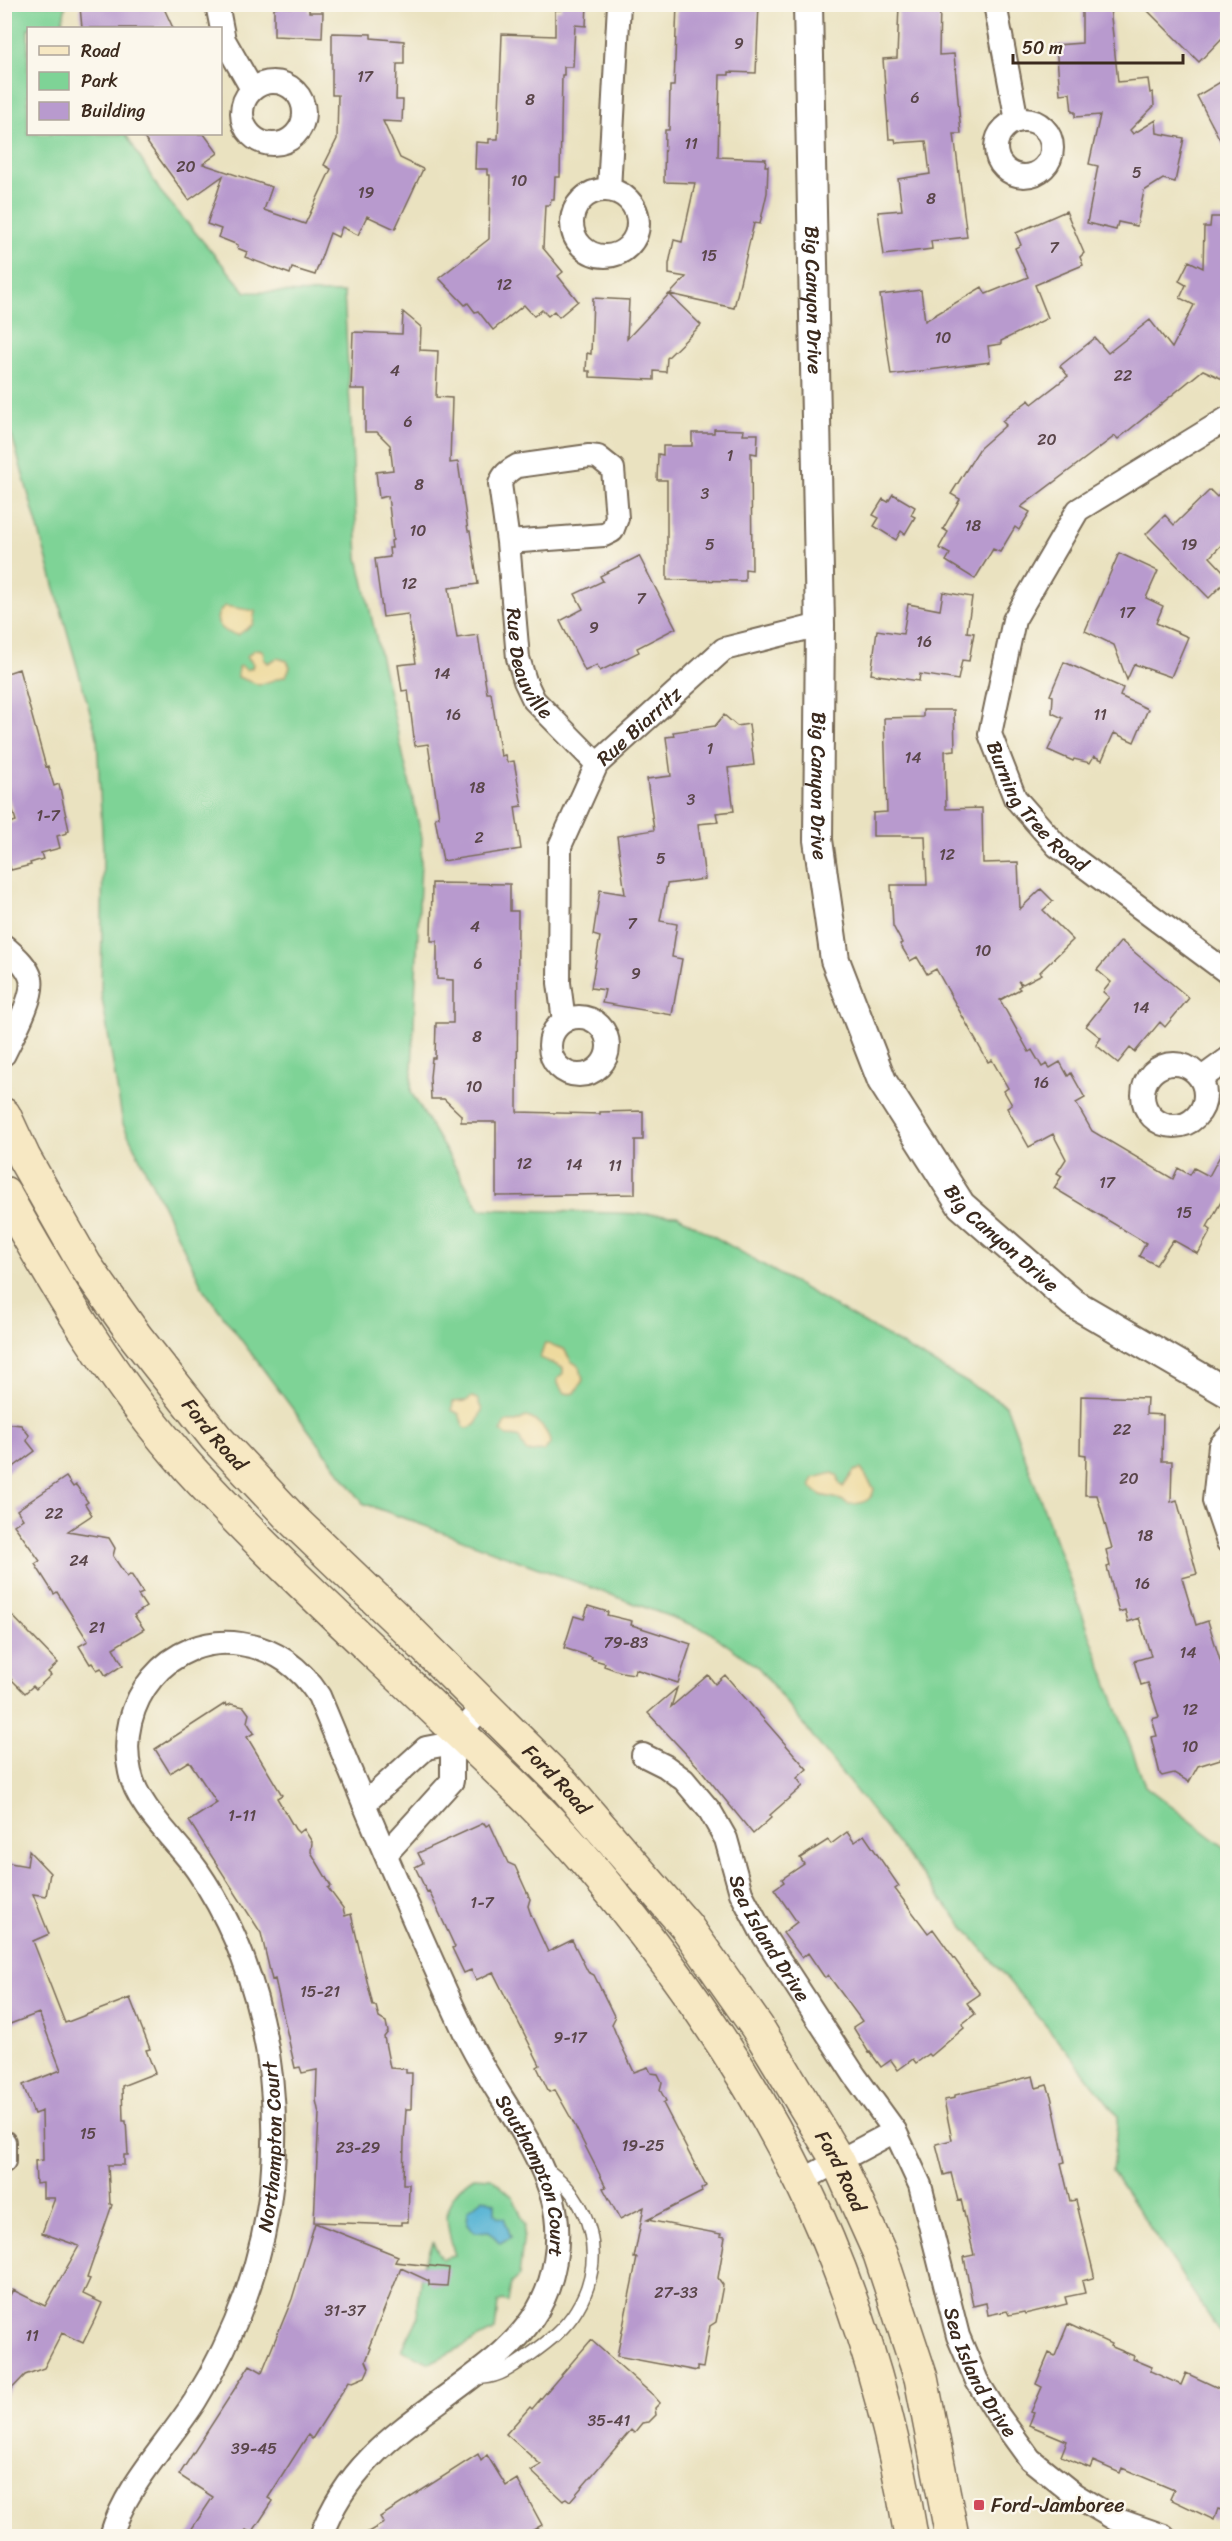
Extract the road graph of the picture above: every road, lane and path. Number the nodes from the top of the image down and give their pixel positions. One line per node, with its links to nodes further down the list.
1 (217, 4): 5 (street)
2 (619, 4): 9 (street)
3 (808, 4): 12 (street, Big Canyon Drive)
4 (995, 4): 8 (street)
5 (221, 27)
6 (222, 30): 7 (street)
7 (252, 89)
8 (1017, 121)
9 (609, 190)
10 (1227, 418): 15 (street, Burning Tree Road)
11 (508, 542): 11 (street, Rue Deauville); 13 (street, Rue Deauville)
12 (820, 625): 13 (street, Rue Biarritz); 22 (street, Big Canyon Drive)
13 (597, 764): 16 (street, Rue Biarritz)
14 (4, 946): 17 (street)
15 (1227, 973)
16 (564, 1021)
17 (4, 1054)
18 (1227, 1059): 19 (street)
19 (1202, 1078)
20 (4, 1115): 25 (main road, Ford Road)
21 (4, 1193): 26 (main road, Ford Road)
22 (1227, 1393)
23 (1227, 1437): 24 (street)
24 (1227, 1542)
25 (484, 1705): 26 (street); 33 (main road, Ford Road)
26 (456, 1738): 28 (street); 29 (street); 35 (main road, Ford Road)
27 (643, 1755): 30 (street, Sea Island Drive)
28 (364, 1804): 29 (street, Southampton Court); 37 (street, Northampton Court)
29 (386, 1854): 34 (street, Southampton Court)
30 (895, 2131): 33 (street); 41 (street, Sea Island Drive)
31 (4, 2142): 32 (street)
32 (4, 2161)
33 (838, 2161): 35 (street); 40 (main road, Ford Road)
34 (541, 2166): 36 (street, Southampton Court); 36 (lane)
35 (801, 2181): 39 (main road, Ford Road)
36 (470, 2378): 38 (street, Southampton Court)
37 (111, 2536)
38 (321, 2536)
39 (911, 2536)
40 (952, 2536)
41 (1164, 2536)

